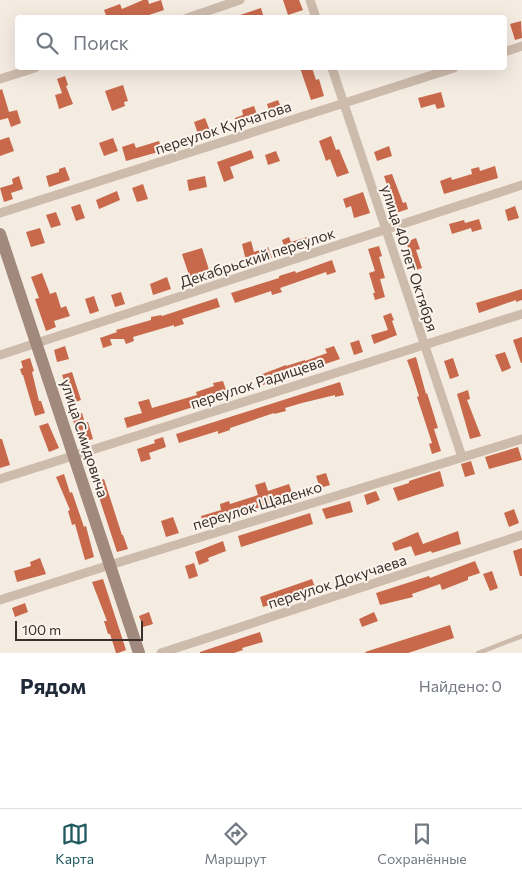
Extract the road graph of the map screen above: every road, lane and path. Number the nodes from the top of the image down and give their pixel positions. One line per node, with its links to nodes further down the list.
1 (240, 0): 3 (street)
2 (310, 0): 4 (street)
3 (196, 15)
4 (315, 15)
5 (522, 46): 6 (street)
6 (507, 51)
7 (29, 70): 10 (street)
8 (333, 70): 11 (street, улица 40 лет Октября)
9 (448, 70): 11 (street, переулок Курчатова)
10 (0, 79)
11 (344, 102): 13 (street, переулок Курчатова); 14 (street, улица 40 лет Октября)
12 (522, 185): 14 (street, Декабрьский переулок)
13 (0, 213)
14 (386, 229): 17 (street, Декабрьский переулок); 18 (street, улица 40 лет Октября)
15 (0, 234): 17 (street, улица Смидовича)
16 (522, 314): 18 (street, переулок Радищева)
17 (36, 343): 19 (street, Декабрьский переулок); 21 (street, улица Смидовича)
18 (424, 344): 21 (street, переулок Радищева); 22 (street, улица 40 лет Октября)
19 (0, 355)
20 (522, 439): 22 (street, переулок Щаденко)
21 (73, 455): 23 (street, переулок Радищева); 25 (street, улица Смидовича)
22 (462, 457): 25 (street, переулок Щаденко)
23 (0, 479)
24 (522, 536): 29 (street, переулок Докучаева)
25 (110, 565): 26 (street, переулок Щаденко); 28 (street, улица Смидовича)
26 (0, 600)
27 (522, 636): 30 (lane)
28 (139, 653)
29 (161, 653)
30 (478, 653)

